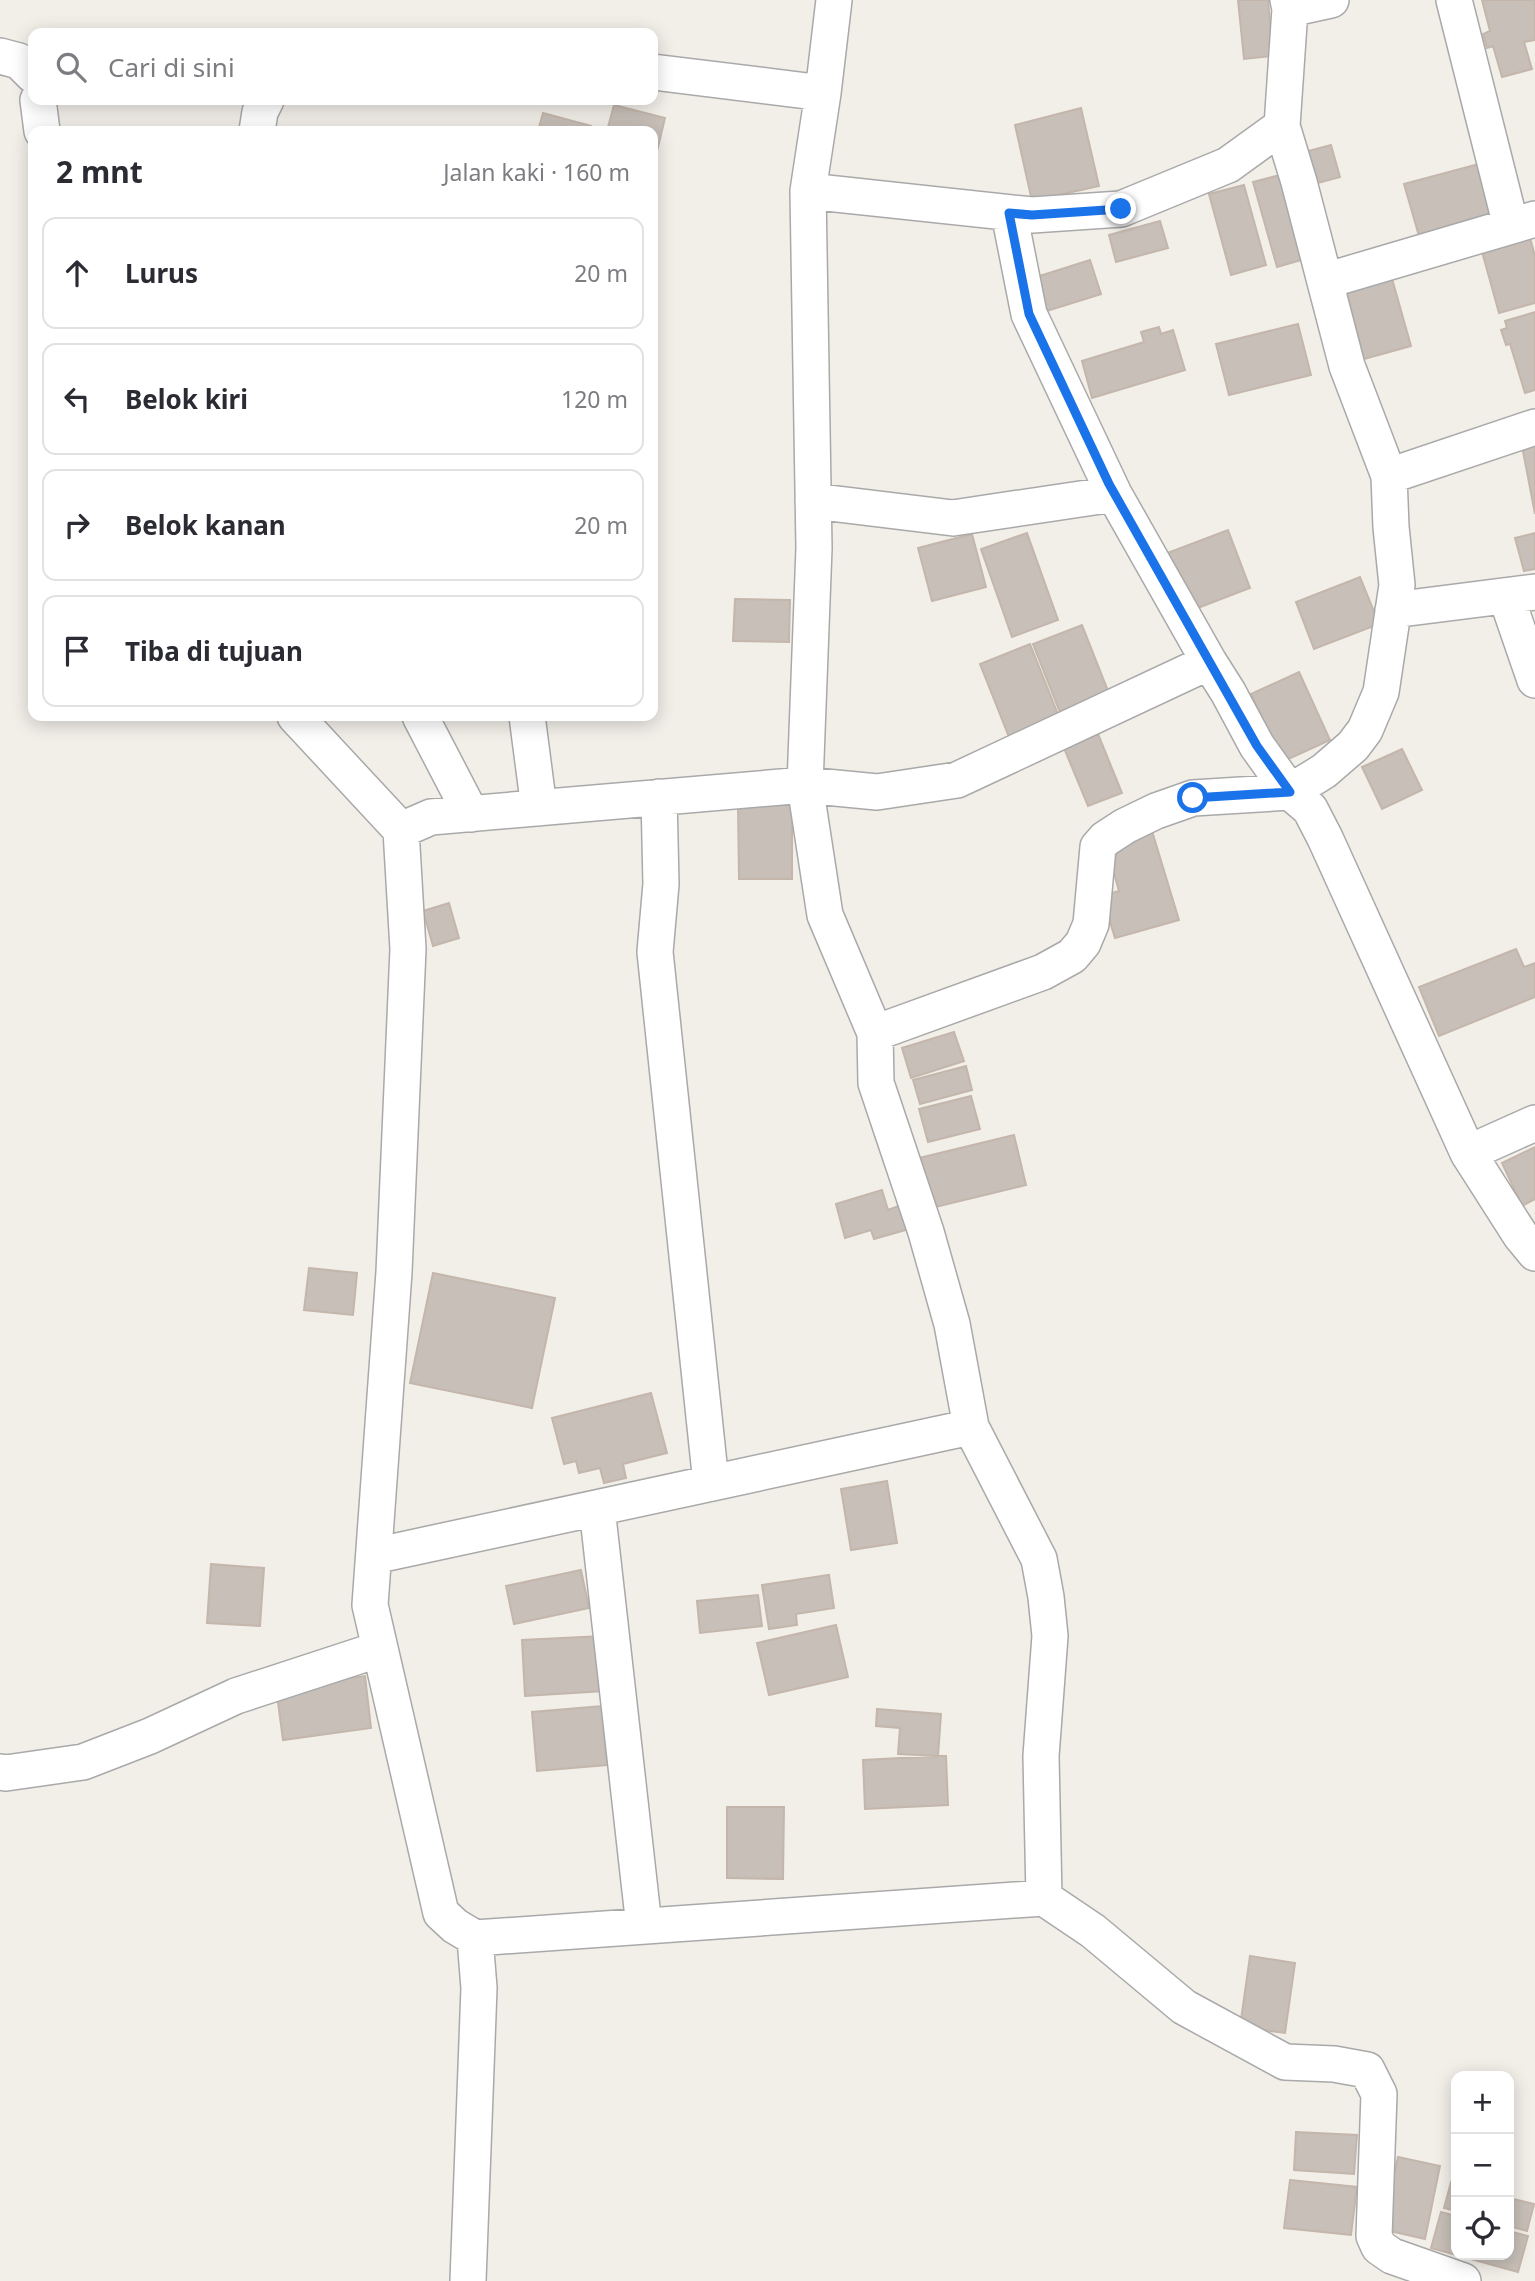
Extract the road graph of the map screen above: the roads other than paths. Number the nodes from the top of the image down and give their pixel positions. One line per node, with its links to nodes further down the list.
1 (834, 0): 8 (street)
2 (1331, 0): 4 (street)
3 (1454, 0): 16 (street)
4 (1289, 4): 13 (street)
5 (0, 56): 6 (street)
6 (28, 70)
7 (658, 73): 8 (street)
8 (824, 93): 14 (street)
9 (39, 105): 11 (street)
10 (264, 105): 12 (street)
11 (41, 126)
12 (258, 126)
13 (1282, 126): 15 (street); 17 (street)
14 (808, 191): 15 (street); 21 (street)
15 (1009, 213): 20 (street)
16 (1523, 223): 17 (street)
17 (1325, 281): 19 (street)
18 (1535, 426): 19 (street)
19 (1389, 476): 23 (street)
20 (1114, 494): 21 (street); 24 (street)
21 (813, 501): 29 (street)
22 (1521, 594): 23 (street); 25 (street)
23 (1393, 610): 30 (street)
24 (1209, 662): 29 (street); 30 (street)
25 (1535, 680)
26 (300, 721): 34 (street)
27 (423, 721): 33 (street)
28 (528, 721): 32 (street)
29 (805, 785): 31 (street); 35 (street)
30 (1290, 792): 35 (street); 37 (street)
31 (659, 797): 32 (street); 40 (street)
32 (539, 808): 33 (street)
33 (471, 814): 34 (street)
34 (401, 830): 42 (street)
35 (875, 1033): 39 (street)
36 (1535, 1123): 37 (street)
37 (1468, 1153): 38 (street)
38 (1535, 1254)
39 (971, 1427): 40 (street); 45 (street)
40 (711, 1483): 41 (street)
41 (597, 1508): 42 (street); 46 (street)
42 (374, 1556): 43 (street)
43 (380, 1649): 44 (street); 47 (street)
44 (0, 1772)
45 (1044, 1898): 46 (street); 49 (street)
46 (645, 1926): 47 (street)
47 (475, 1938): 48 (street)
48 (468, 2281)
49 (1463, 2281)

